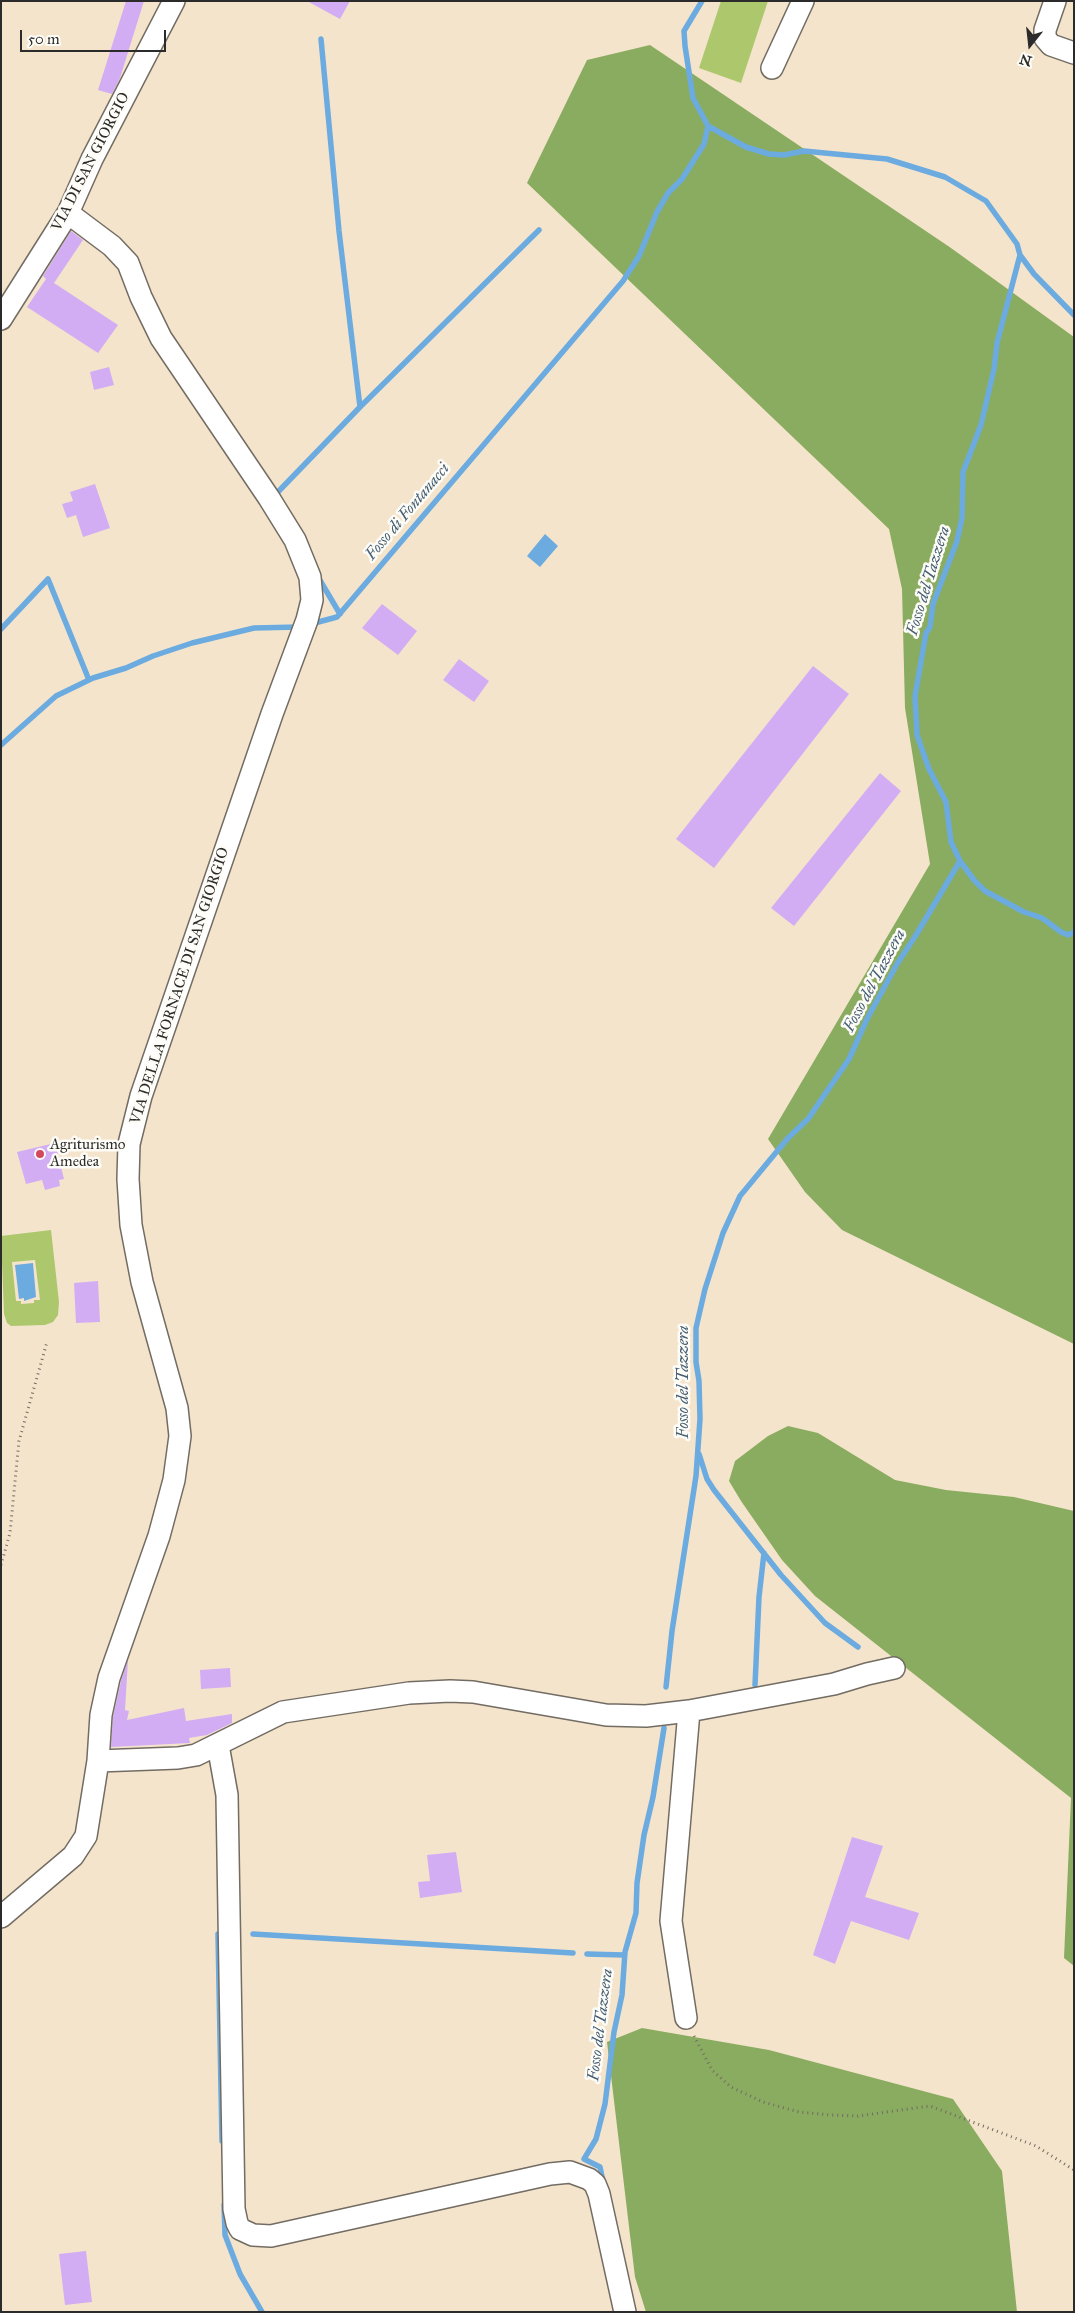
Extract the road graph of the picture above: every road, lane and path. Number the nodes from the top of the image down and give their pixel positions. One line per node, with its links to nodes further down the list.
1 (174, 1): 6 (street, VIA DI SAN GIORGIO)
2 (802, 1): 5 (street)
3 (1055, 1): 4 (street)
4 (1074, 53)
5 (772, 68)
6 (68, 213): 7 (street, VIA DI SAN GIORGIO); 13 (street, VIA DELLA FORNACE DI SAN GIORGIO)
7 (1, 319)
8 (47, 1342): 9 (path)
9 (1, 1565)
10 (894, 1668): 11 (street)
11 (689, 1711): 12 (street); 15 (street)
12 (218, 1745): 13 (street); 17 (street)
13 (98, 1762): 14 (street, VIA DELLA FORNACE DI SAN GIORGIO)
14 (1, 1917)
15 (686, 2018): 16 (path)
16 (1074, 2170)
17 (625, 2312)

